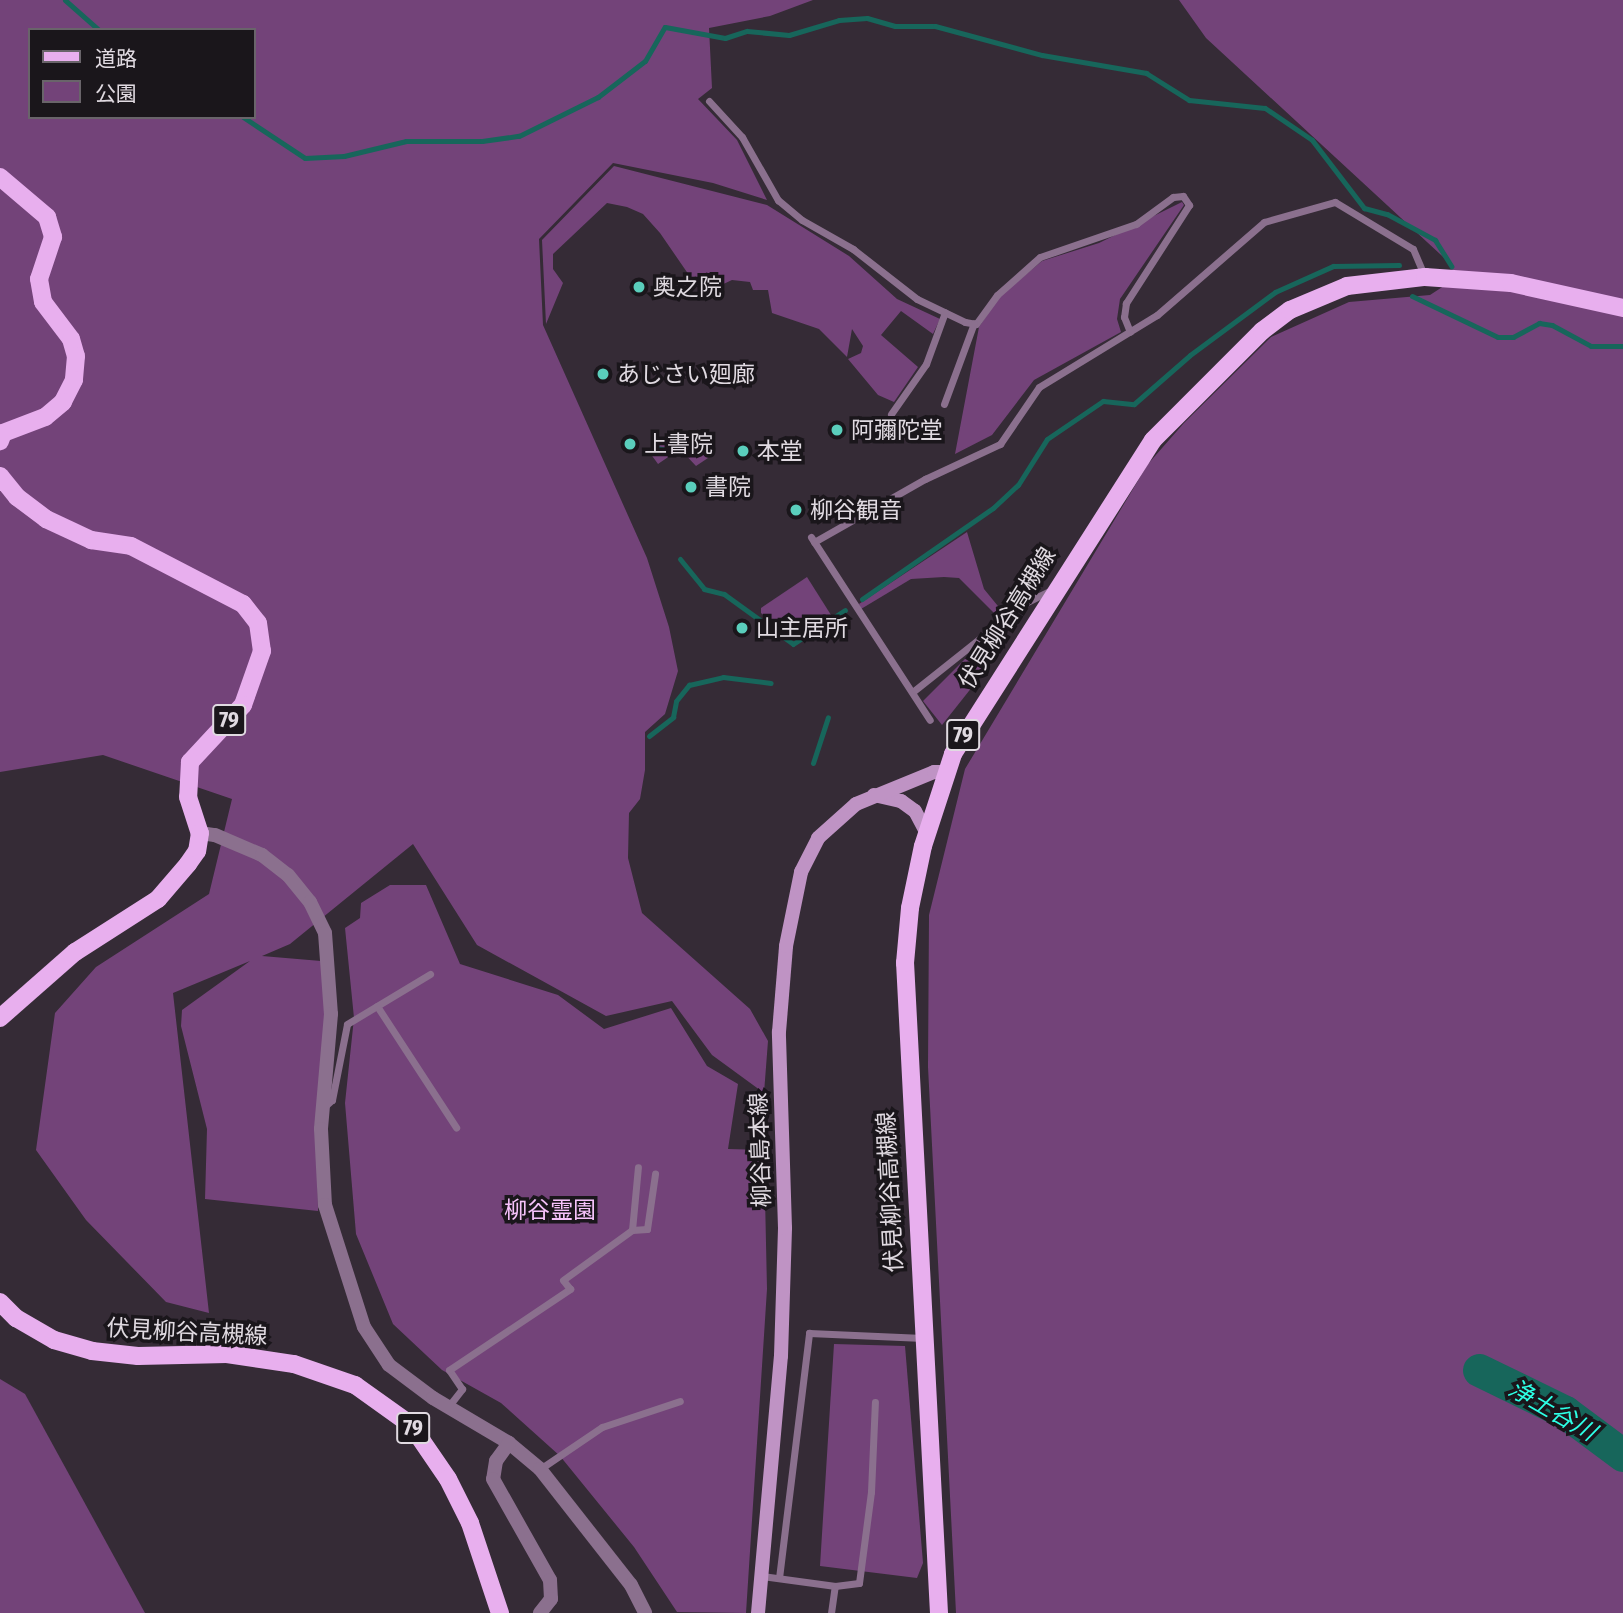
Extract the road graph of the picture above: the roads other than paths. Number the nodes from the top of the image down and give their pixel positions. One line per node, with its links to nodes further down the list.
1 (709, 101): 5 (lane)
2 (0, 177): 10 (main road)
3 (1425, 277): 4 (main road, 伏見柳谷高槻線 / 79); 7 (lane); 12 (main road, 伏見柳谷高槻線 / 79)
4 (1623, 308)
5 (945, 312): 6 (lane); 9 (lane)
6 (974, 324): 7 (lane); 8 (lane)
7 (1130, 332): 14 (lane)
8 (944, 404)
9 (891, 414)
10 (0, 441)
11 (0, 476): 18 (main road, 79)
12 (1053, 589): 13 (lane); 15 (main road, 伏見柳谷高槻線 / 79)
13 (915, 690)
14 (930, 719)
15 (945, 772): 16 (main road, 柳谷島本線); 17 (main road, 伏見柳谷高槻線 / 79)
16 (873, 795): 17 (main road); 34 (main road, 柳谷島本線)
17 (926, 832): 28 (main road, 伏見柳谷高槻線 / 79)
18 (200, 833): 21 (main road); 22 (street)
19 (430, 974): 20 (lane)
20 (377, 1006): 22 (lane); 23 (lane)
21 (0, 1018)
22 (323, 1108): 31 (street)
23 (456, 1128)
24 (638, 1167): 26 (lane)
25 (655, 1174): 26 (lane)
26 (632, 1230): 31 (lane)
27 (0, 1302): 38 (main road, 伏見柳谷高槻線 / 79)
28 (923, 1338): 35 (lane); 37 (main road, 伏見柳谷高槻線 / 79)
29 (680, 1401): 33 (lane)
30 (875, 1402): 36 (lane)
31 (448, 1408): 32 (street)
32 (509, 1443): 33 (street); 39 (street)
33 (540, 1469): 40 (street)
34 (762, 1576): 35 (lane); 41 (main road, 柳谷島本線)
35 (779, 1578): 36 (lane)
36 (835, 1586): 42 (lane)
37 (939, 1610)
38 (500, 1613)
39 (540, 1613)
40 (645, 1613)
41 (758, 1613)
42 (831, 1613)

